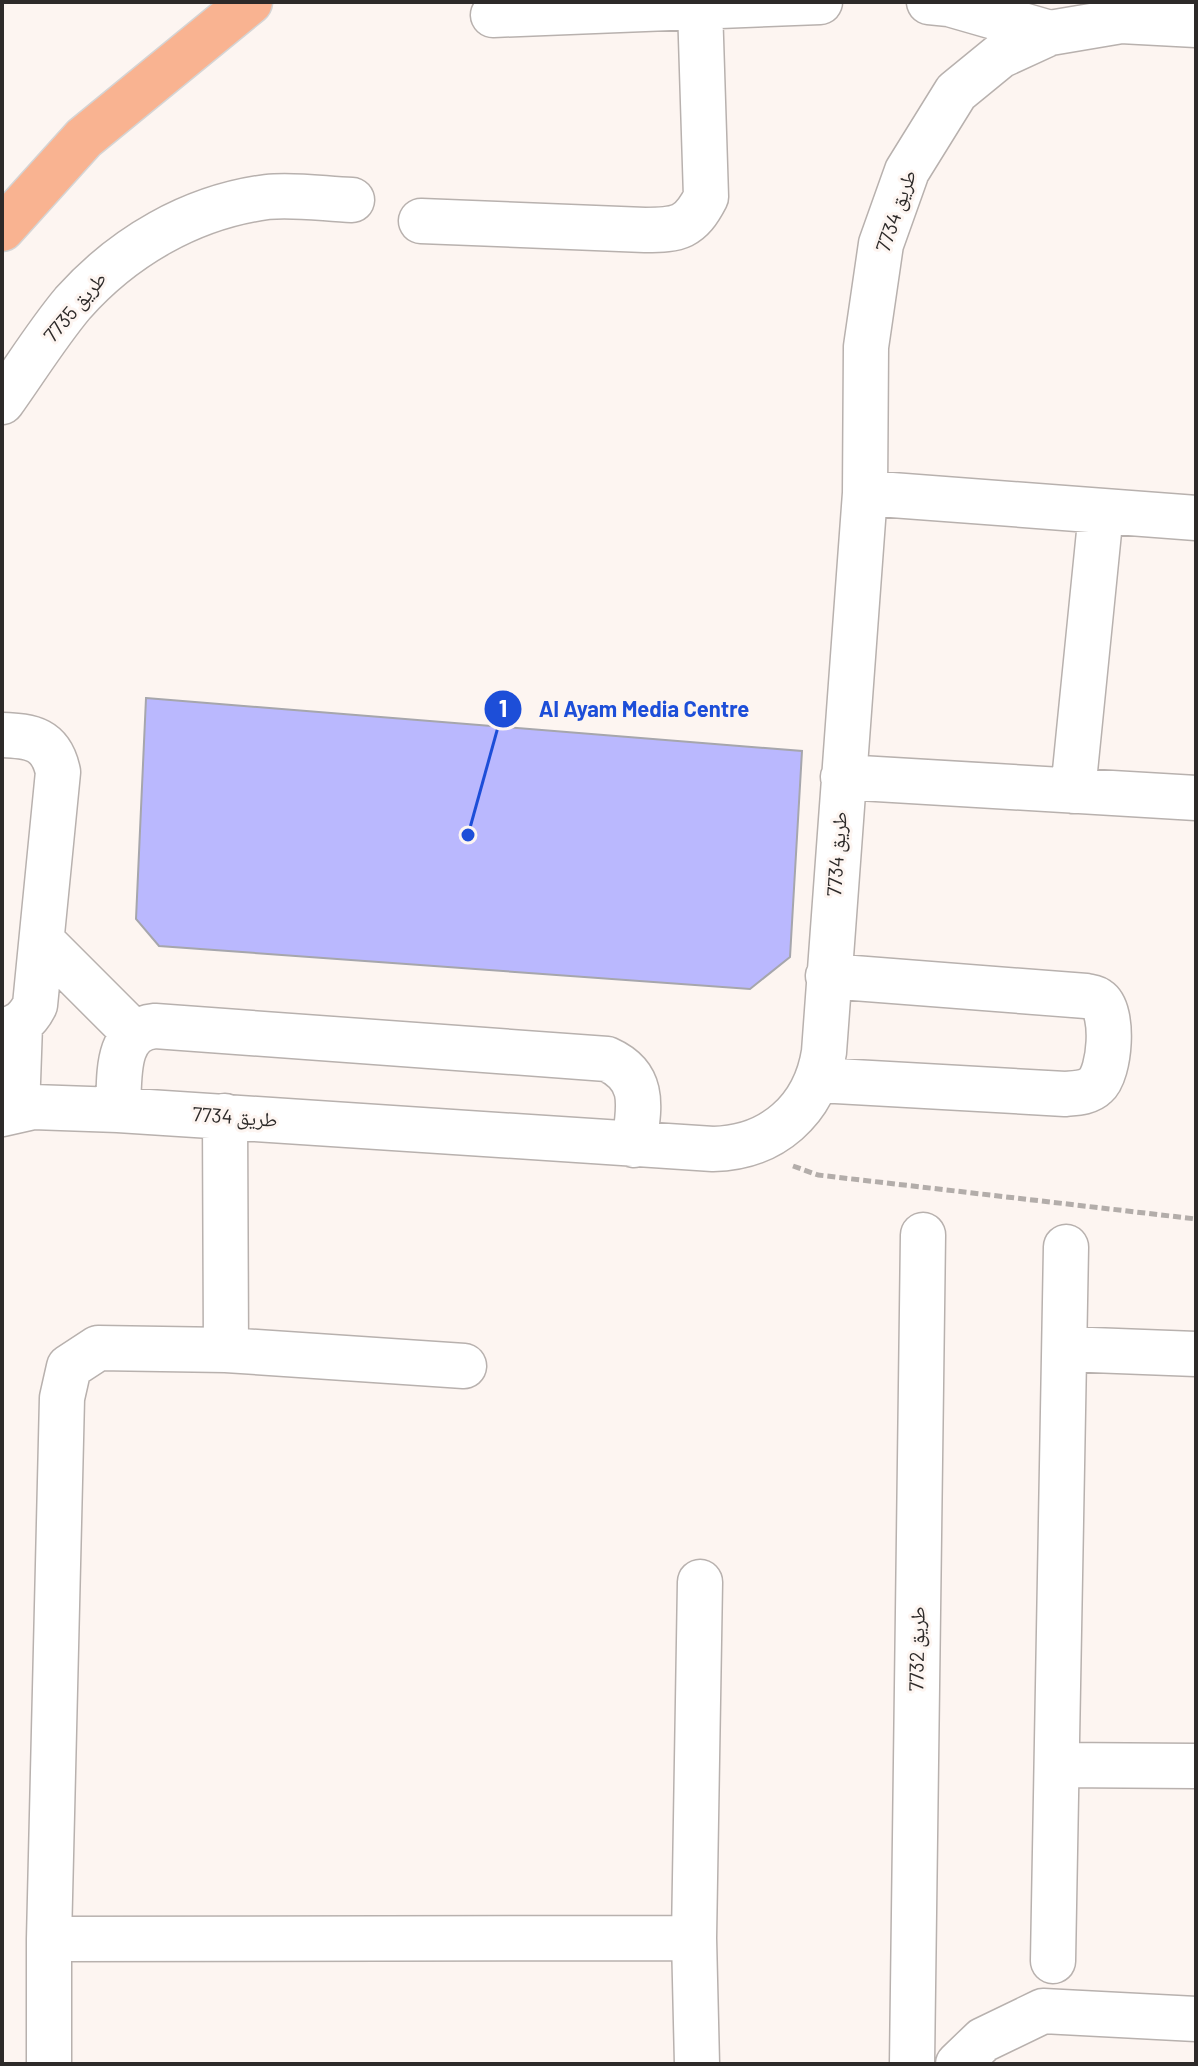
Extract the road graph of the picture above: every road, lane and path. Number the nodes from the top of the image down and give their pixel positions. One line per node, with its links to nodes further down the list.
1 (250, 2): 10 (highway)
2 (820, 2): 4 (street)
3 (929, 2): 7 (street)
4 (700, 7): 5 (street); 9 (street)
5 (493, 15)
6 (1196, 25): 7 (street, طريق 7734)
7 (1050, 33): 12 (street, طريق 7734)
8 (352, 200): 11 (street, طريق 7735)
9 (421, 221)
10 (2, 229)
11 (2, 402)
12 (865, 493): 13 (street); 16 (street, طريق 7734)
13 (1101, 512): 14 (street); 17 (street)
14 (1196, 518)
15 (2, 735): 19 (street)
16 (843, 777): 17 (street); 20 (street, طريق 7734)
17 (1073, 791): 18 (street)
18 (1196, 798)
19 (42, 941): 21 (street); 22 (street)
20 (828, 976): 23 (street, طريق 7734); 23 (street)
21 (11, 1028): 25 (street)
22 (134, 1033): 24 (street); 27 (street)
23 (818, 1080): 28 (street, طريق 7734)
24 (118, 1110): 25 (street, طريق 7734); 26 (street, طريق 7734)
25 (17, 1111)
26 (225, 1116): 27 (street, طريق 7734); 33 (street)
27 (634, 1145): 28 (street, طريق 7734)
28 (744, 1146): 29 (path)
29 (1196, 1219)
30 (923, 1235): 45 (street, طريق 7732)
31 (1066, 1247): 32 (street)
32 (1065, 1349): 34 (street); 37 (street)
33 (226, 1350): 35 (street); 40 (street)
34 (1196, 1354)
35 (464, 1366)
36 (700, 1582): 39 (street)
37 (1058, 1765): 38 (street); 41 (street)
38 (1196, 1766)
39 (694, 1938): 40 (street); 44 (street)
40 (49, 1939): 43 (street)
41 (1053, 1961)
42 (1196, 2019): 46 (street)
43 (49, 2064)
44 (697, 2064)
45 (912, 2064)
46 (958, 2064)

